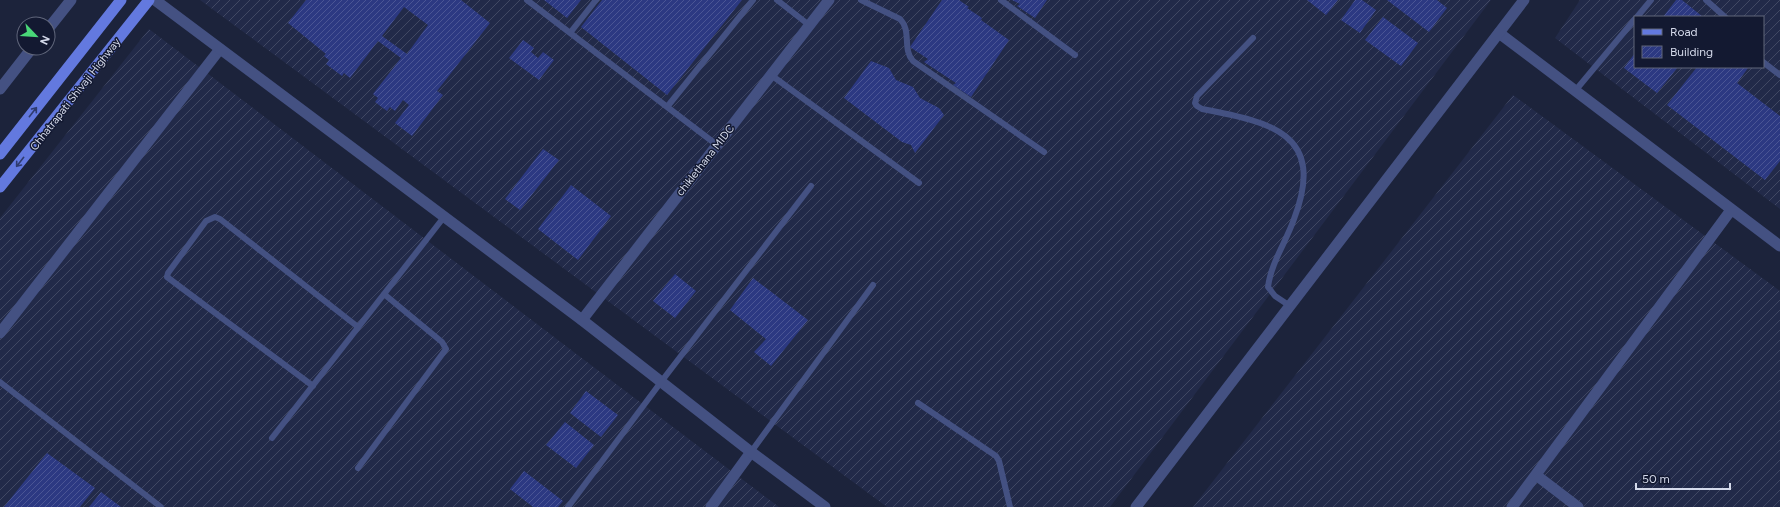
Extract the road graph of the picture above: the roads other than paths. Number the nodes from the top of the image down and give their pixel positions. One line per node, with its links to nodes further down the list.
1 (71, 0): 17 (street)
2 (121, 0): 33 (main road, Chhatrapati Shivaji Highway, one-way to 2)
3 (149, 0): 37 (main road, Chhatrapati Shivaji Highway, one-way to 37)
4 (155, 0): 23 (street)
5 (527, 0): 20 (lane)
6 (596, 0): 20 (lane)
7 (753, 0): 31 (lane)
8 (777, 0): 19 (lane)
9 (829, 0): 19 (street, chiklethana MIDC)
10 (861, 0): 34 (lane)
11 (1001, 0): 24 (lane)
12 (1524, 0): 21 (street)
13 (1651, 0): 15 (lane)
14 (1706, 0): 16 (lane)
15 (1638, 16)
16 (1723, 16)
17 (56, 18)
18 (1634, 20): 30 (lane)
19 (809, 25): 27 (street, chiklethana MIDC)
20 (570, 33): 31 (lane)
21 (1499, 33): 30 (street); 43 (street)
22 (1253, 38): 43 (lane)
23 (220, 50): 39 (street); 46 (street)
24 (1075, 55)
25 (26, 56): 29 (street)
26 (1764, 63): 28 (lane)
27 (771, 75): 32 (street, chiklethana MIDC); 35 (lane)
28 (1780, 75)
29 (0, 88)
30 (1575, 91): 38 (street)
31 (667, 108): 32 (lane)
32 (716, 145): 44 (street, chiklethana MIDC)
33 (0, 152)
34 (1044, 152)
35 (919, 183)
36 (810, 186): 48 (lane)
37 (0, 188)
38 (1731, 210): 40 (street); 54 (street)
39 (444, 217): 42 (lane); 44 (street)
40 (1780, 246)
41 (873, 285): 52 (lane)
42 (384, 294): 45 (lane); 53 (lane)
43 (1290, 306): 60 (street)
44 (582, 320): 48 (street)
45 (358, 327): 49 (lane); 49 (lane)
46 (0, 333)
47 (0, 382): 55 (lane)
48 (661, 382): 52 (street); 56 (lane)
49 (313, 386): 51 (lane)
50 (918, 403): 59 (lane)
51 (272, 438)
52 (751, 452): 57 (street); 58 (street)
53 (358, 468)
54 (1536, 475): 61 (street); 62 (street)
55 (161, 507)
56 (568, 507)
57 (711, 507)
58 (825, 507)
59 (1010, 507)
60 (1136, 507)
61 (1512, 507)
62 (1578, 507)

